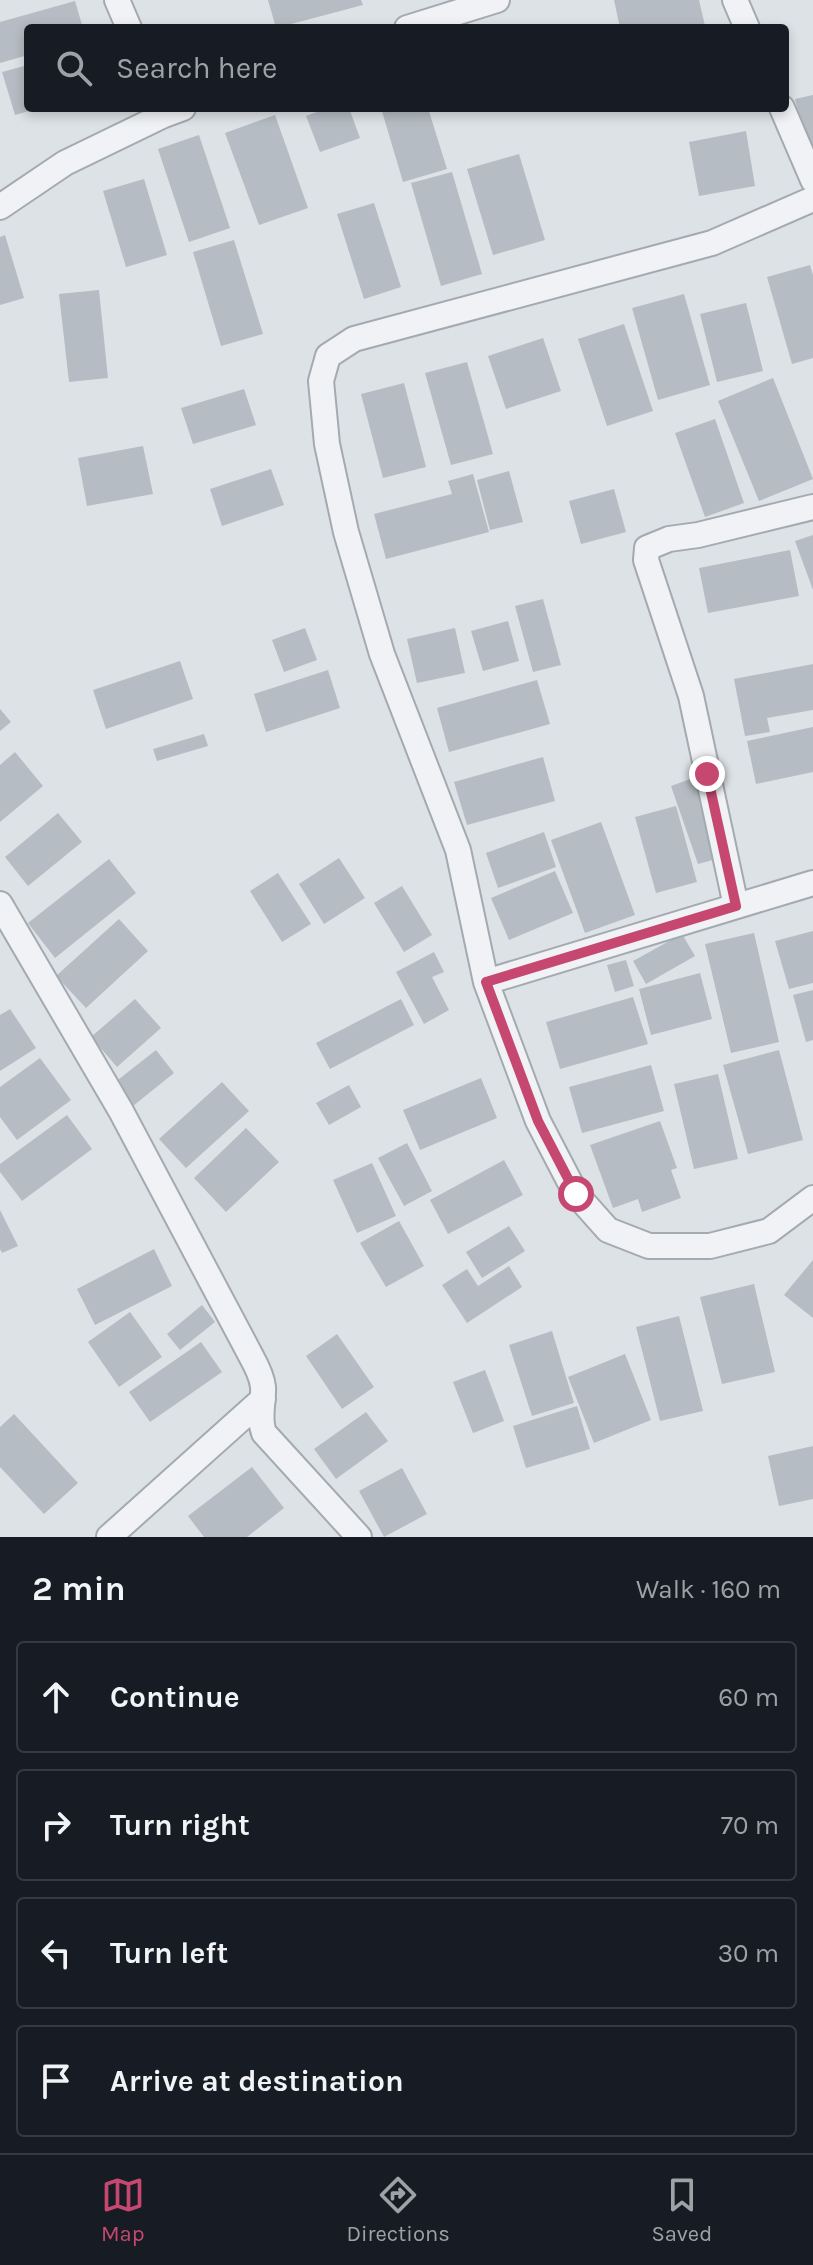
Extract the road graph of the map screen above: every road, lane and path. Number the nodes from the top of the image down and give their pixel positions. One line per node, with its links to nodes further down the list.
1 (117, 0): 5 (street)
2 (497, 0): 4 (street)
3 (735, 0): 6 (street)
4 (416, 16)
5 (127, 24)
6 (745, 24)
7 (166, 112): 11 (street)
8 (784, 112): 9 (street)
9 (813, 180)
10 (813, 199): 16 (street)
11 (0, 207)
12 (813, 507): 15 (street)
13 (813, 883): 15 (street)
14 (0, 904): 18 (street)
15 (736, 906): 16 (street)
16 (486, 982): 17 (street)
17 (813, 1198)
18 (263, 1399): 19 (street); 20 (street)
19 (109, 1537)
20 (359, 1537)

